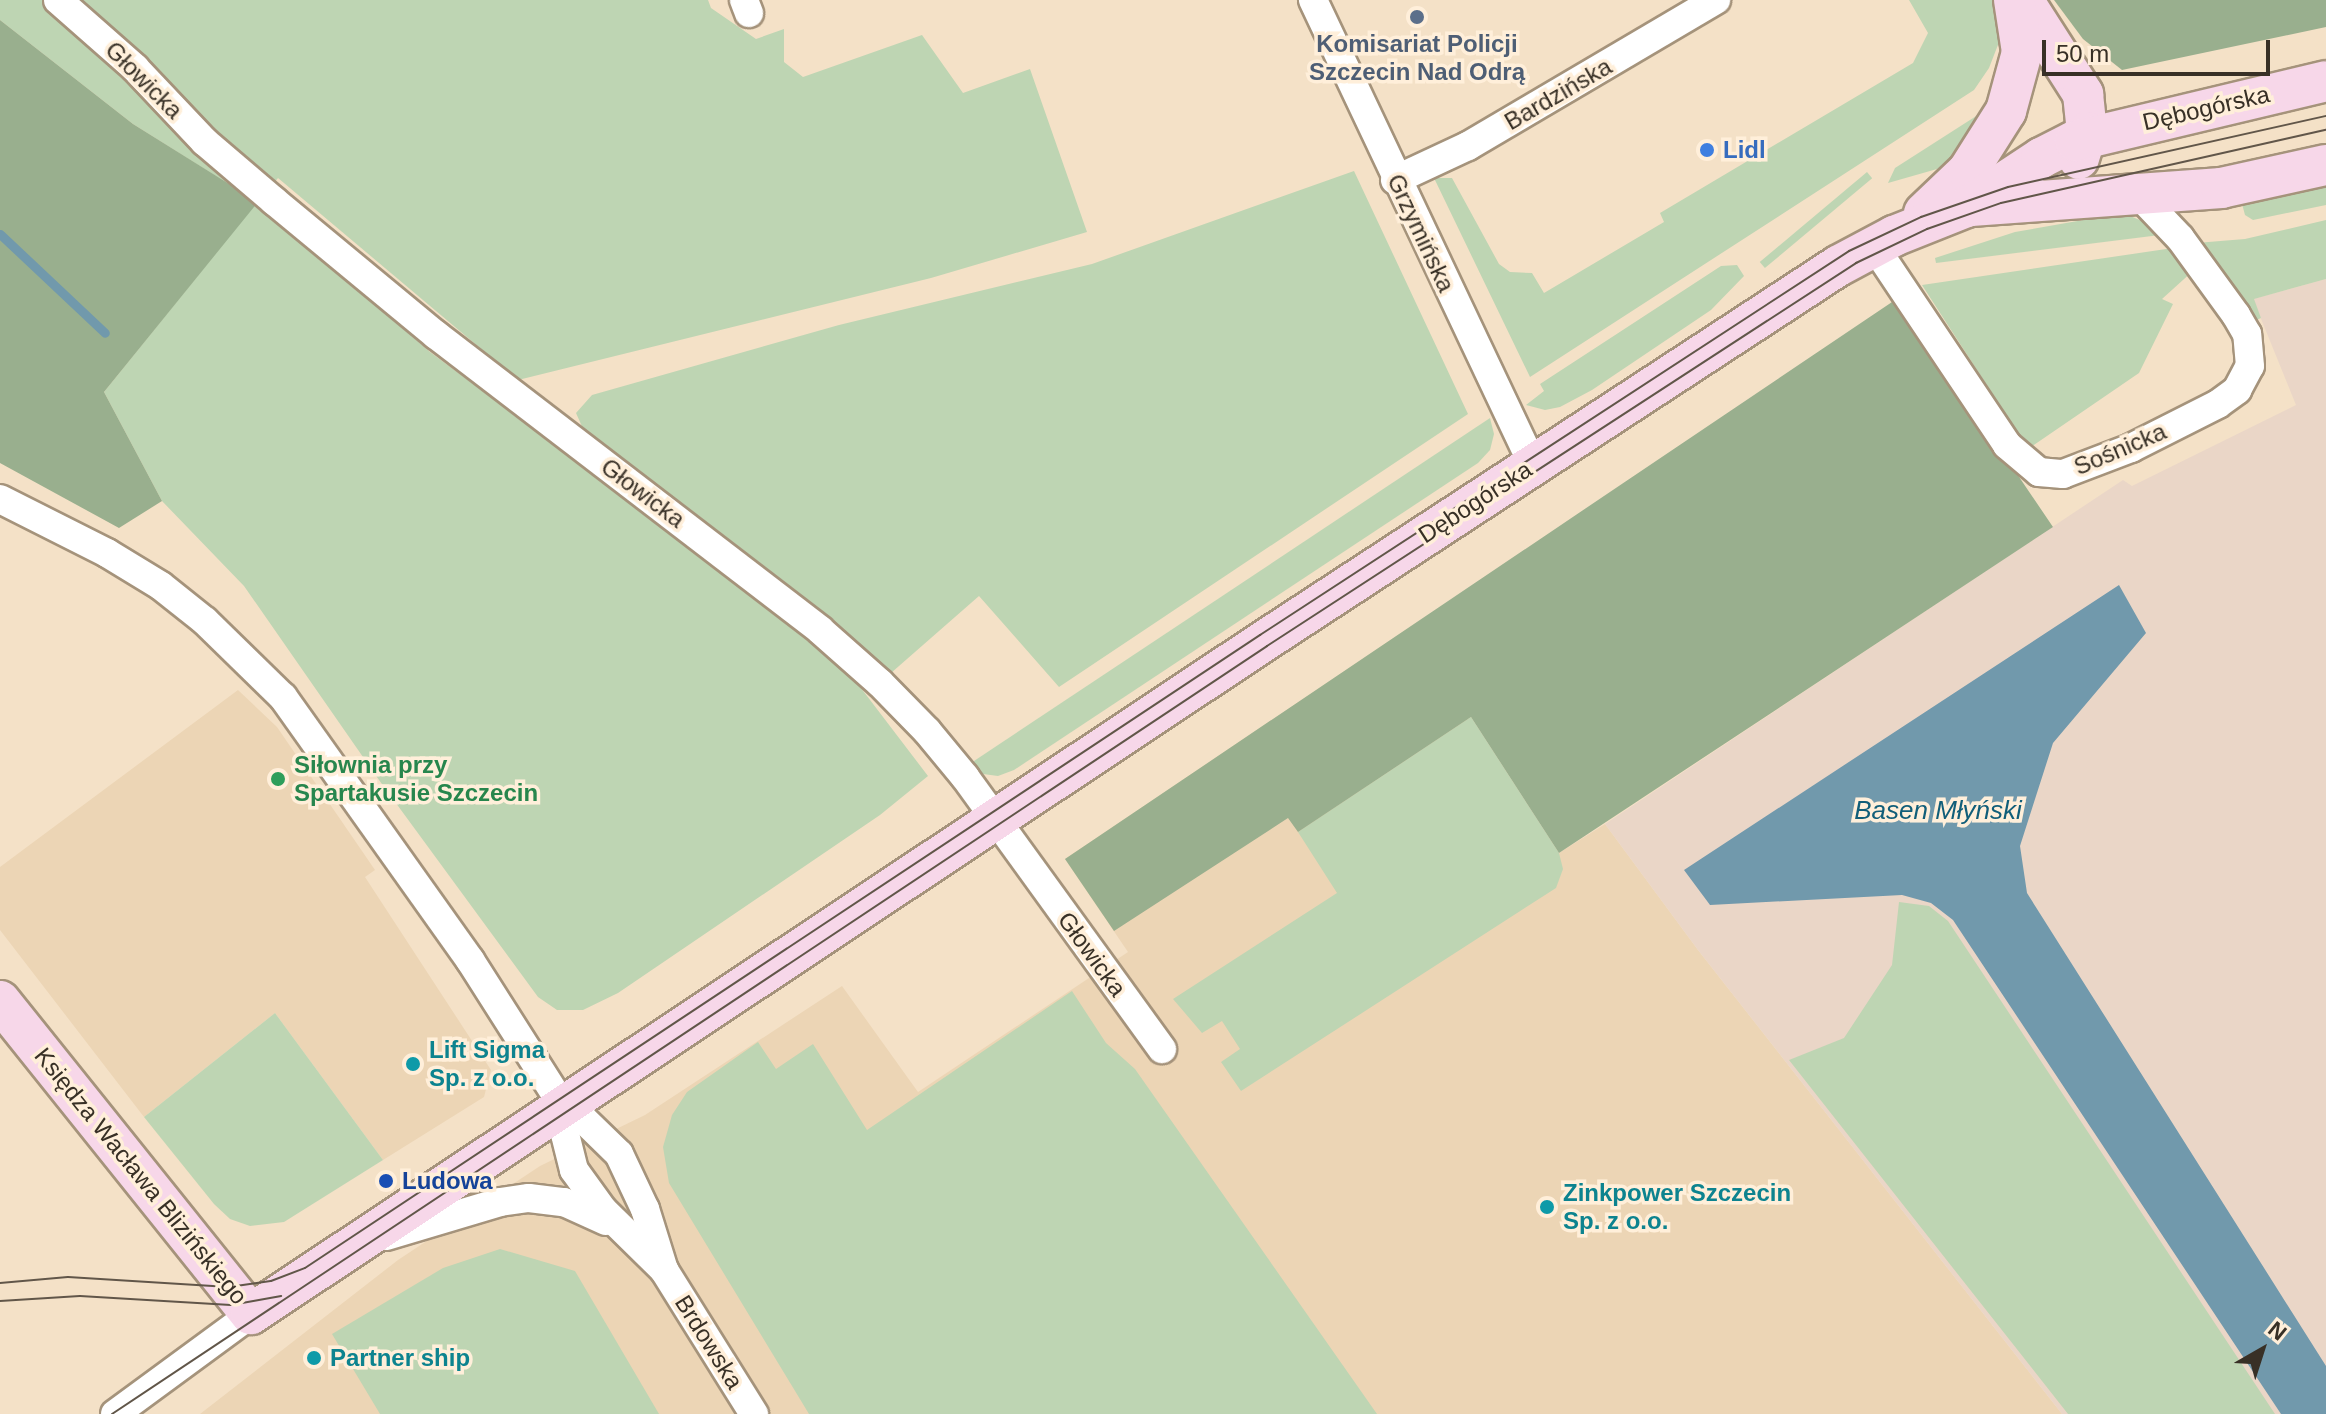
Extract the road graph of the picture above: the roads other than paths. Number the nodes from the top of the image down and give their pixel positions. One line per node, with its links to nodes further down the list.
1 (58, 0): 17 (street, Głowicka)
2 (1313, 0): 11 (street, Grzymińska)
3 (1716, 0): 11 (street, Bardzińska)
4 (2015, 0): 9 (street); 14 (street)
5 (2023, 0): 6 (street)
6 (2075, 79): 8 (street); 9 (street)
7 (2326, 81): 8 (street, Dębogórska)
8 (2178, 115): 9 (street, Dębogórska)
9 (2085, 140): 12 (street); 13 (street, Dębogórska)
10 (2326, 165): 12 (street, Dębogórska)
11 (1395, 180): 15 (street, Grzymińska)
12 (2139, 195): 13 (street, Dębogórska); 14 (street, Sośnicka)
13 (1984, 205): 14 (street, Dębogórska)
14 (1874, 246): 15 (street, Dębogórska)
15 (1533, 465): 17 (street, Dębogórska)
16 (0, 499): 20 (street)
17 (995, 819): 19 (street, Głowicka); 20 (street)
18 (0, 1001): 24 (street, Księdza Wacława Blizińskiego)
19 (1162, 1049)
20 (563, 1106): 21 (street, Brdowska); 22 (street); 23 (street, Brdowska)
21 (631, 1239): 22 (street, Brdowska); 23 (street, Brdowska)
22 (348, 1250): 24 (street)
23 (664, 1270): 26 (street, Brdowska)
24 (251, 1314): 25 (street)
25 (115, 1414)
26 (754, 1414)

